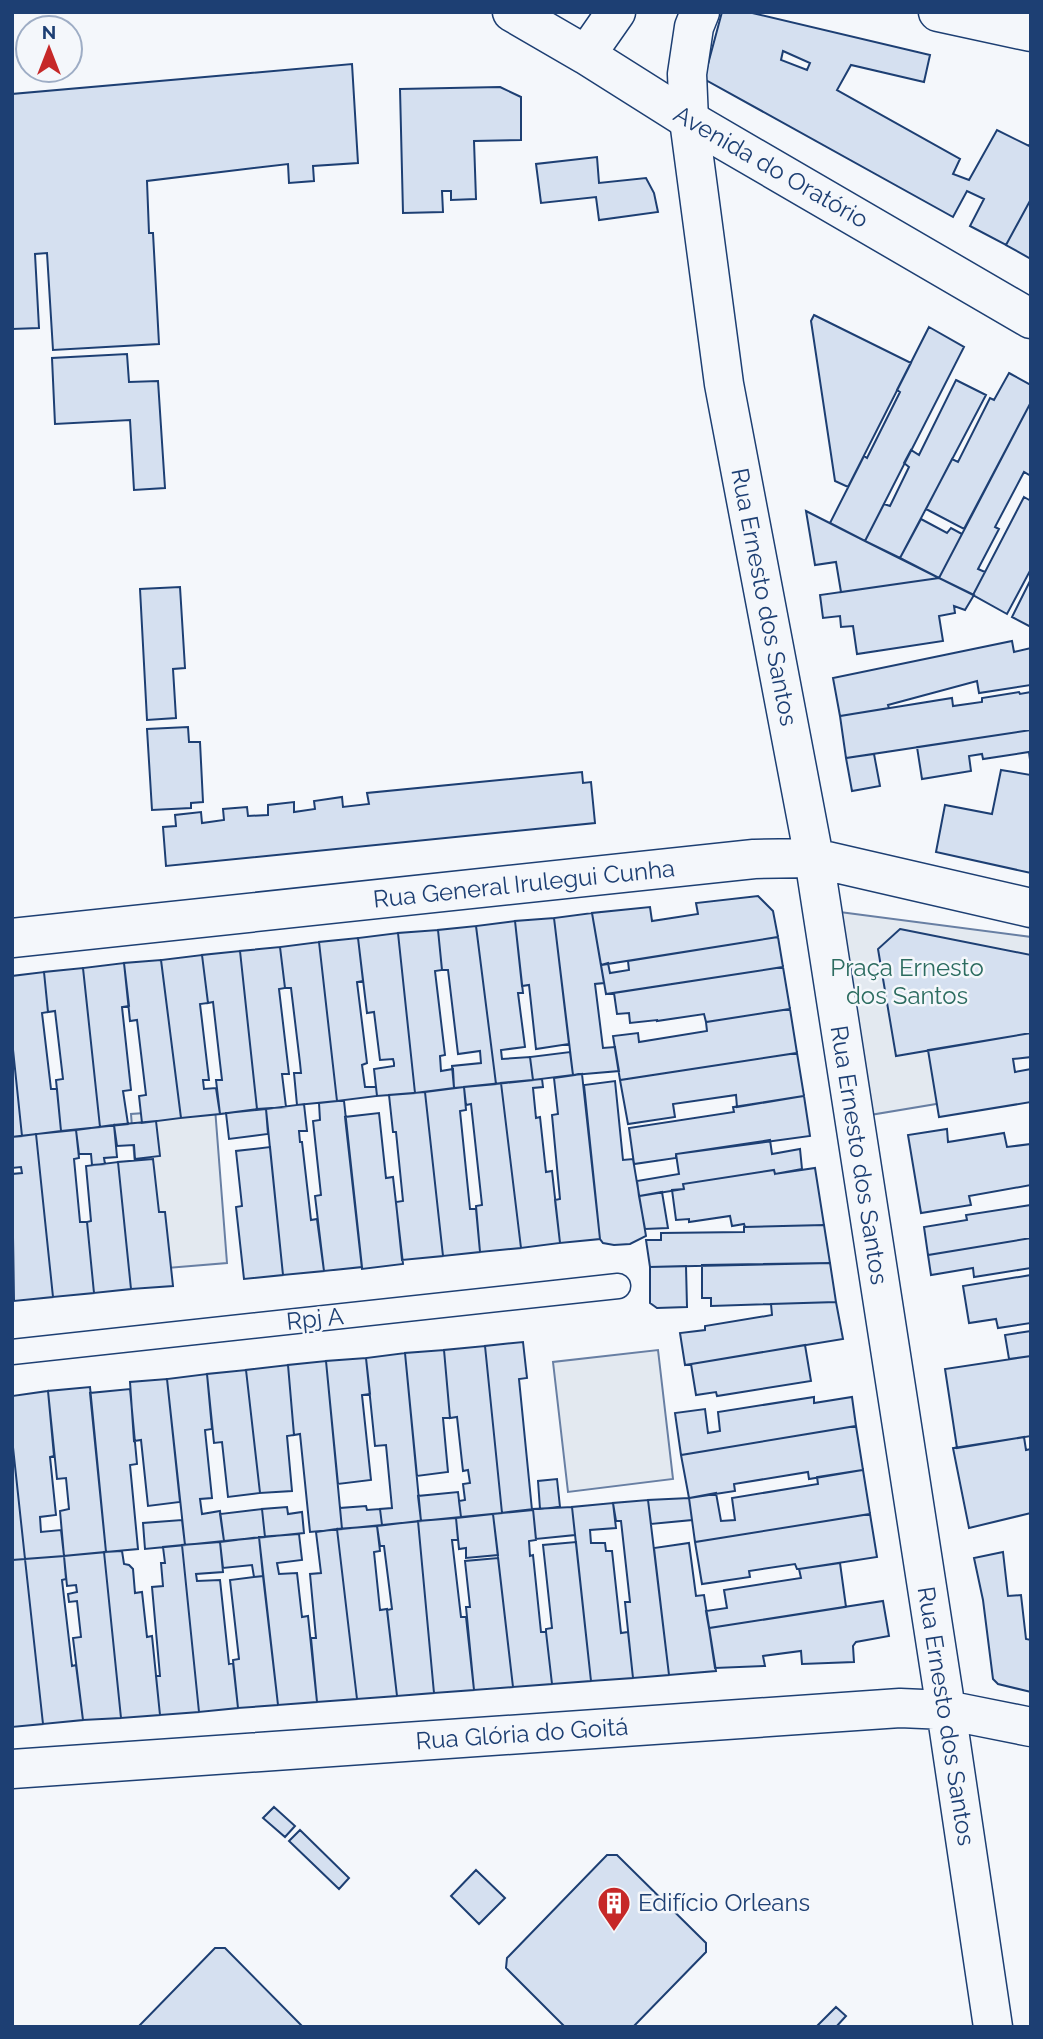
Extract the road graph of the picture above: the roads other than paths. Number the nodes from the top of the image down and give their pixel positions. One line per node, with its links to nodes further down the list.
1 (512, 12): 6 (street, Avenida do Oratório)
2 (616, 12): 6 (street)
3 (700, 12): 7 (street, Rua Ernesto dos Santos)
4 (938, 12): 5 (street)
5 (1031, 32)
6 (586, 55): 7 (street, Avenida do Oratório)
7 (689, 120): 8 (street, Avenida do Oratório); 9 (street, Rua Ernesto dos Santos)
8 (1031, 319)
9 (814, 858): 10 (street, Rua General Irulegui Cunha); 11 (street, Rua General Irulegui Cunha); 14 (street, Rua Ernesto dos Santos)
10 (1031, 908)
11 (12, 938)
12 (618, 1286): 13 (lane, Rpj A)
13 (12, 1352)
14 (946, 1710): 15 (street, Rua Glória do Goitá); 16 (street, Rua Glória do Goitá); 17 (street, Rua Ernesto dos Santos)
15 (1031, 1727)
16 (12, 1769)
17 (993, 2027)

